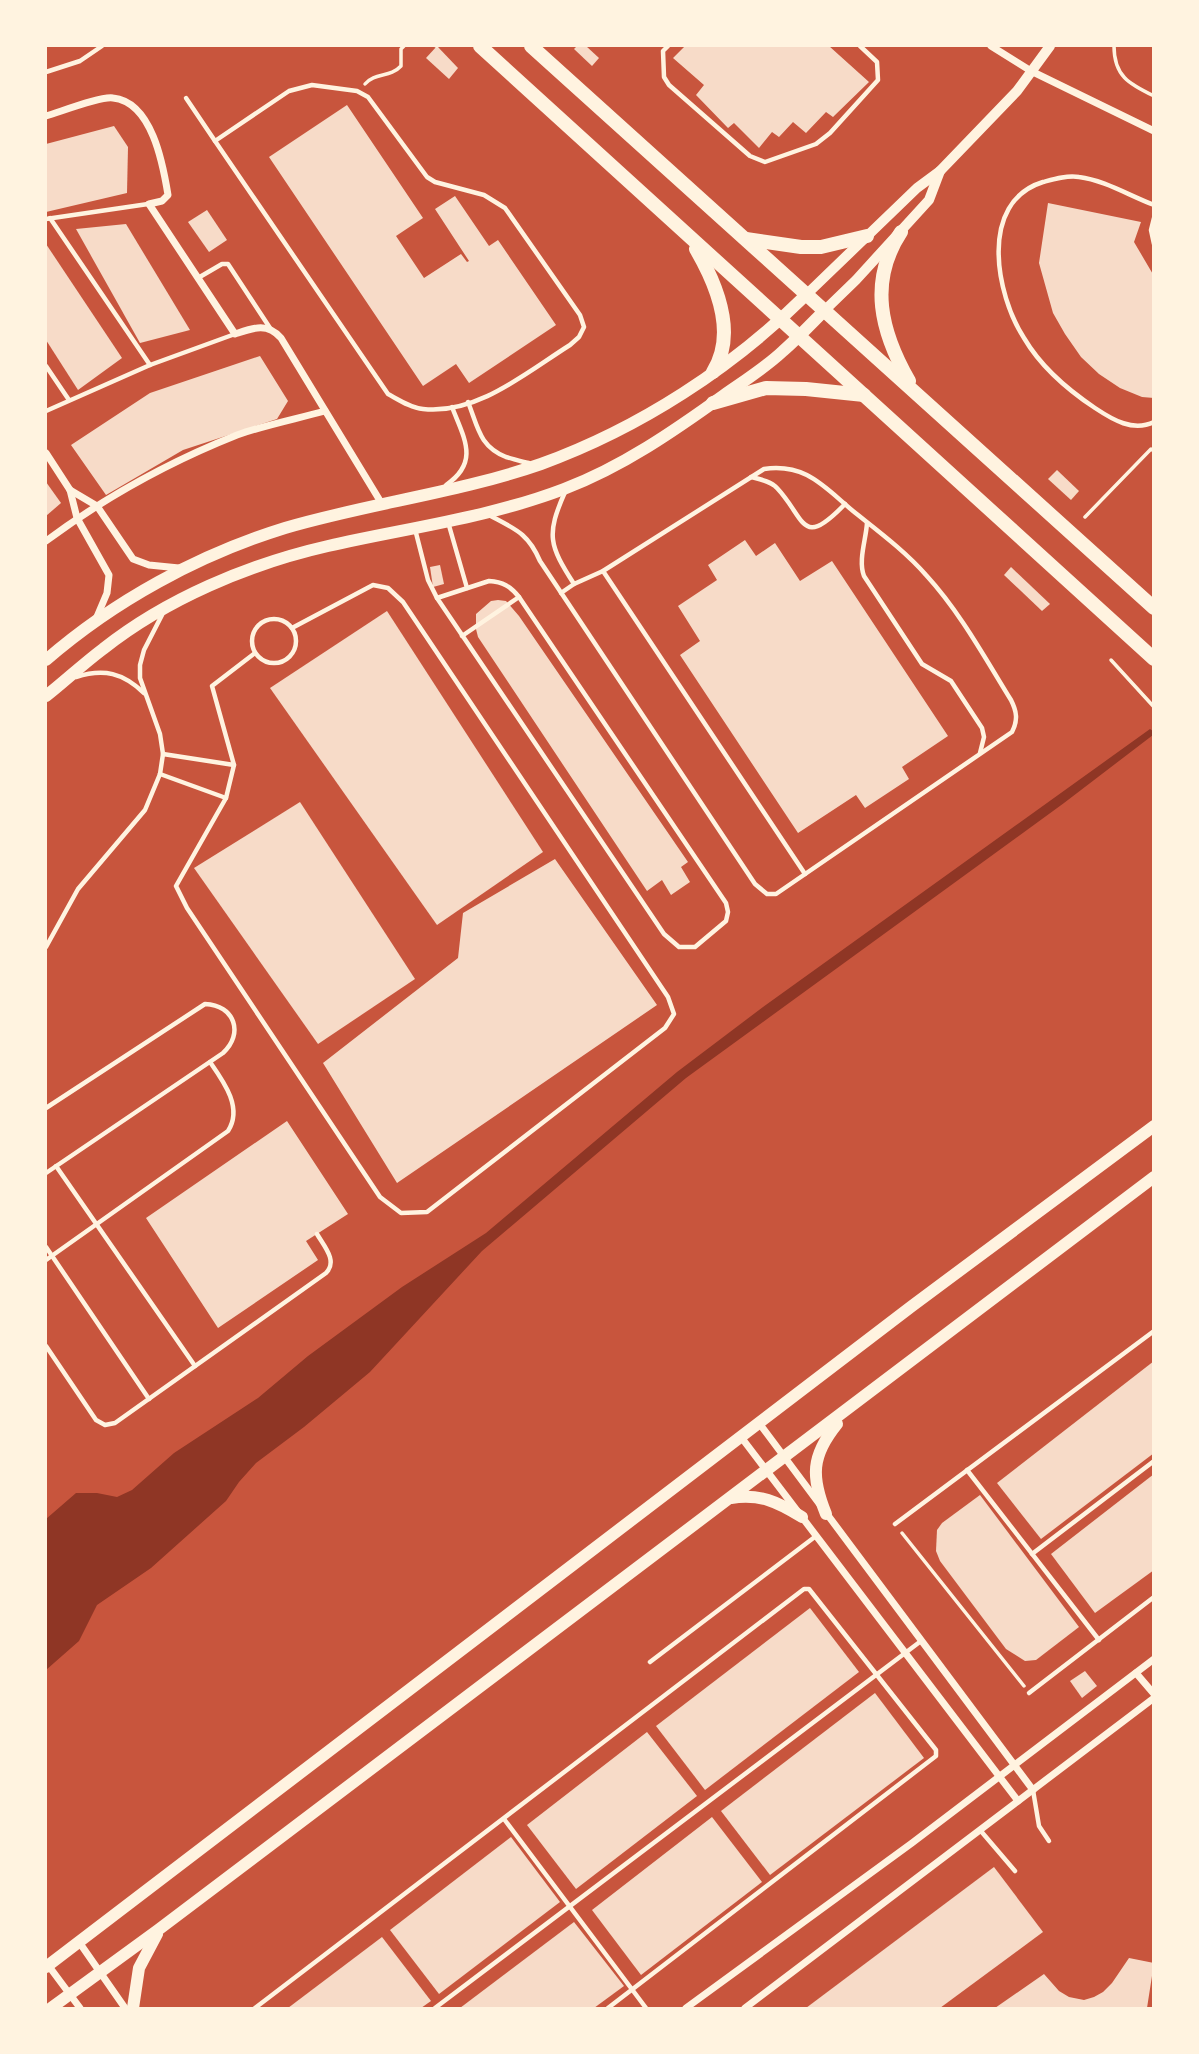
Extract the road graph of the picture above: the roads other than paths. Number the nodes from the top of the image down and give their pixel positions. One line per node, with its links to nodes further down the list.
1 (102, 46): 9 (lane)
2 (480, 46): 20 (main road)
3 (531, 46): 22 (main road)
4 (668, 46): 5 (lane)
5 (860, 46)
6 (991, 46): 8 (street)
7 (1050, 46): 8 (street)
8 (1031, 71): 12 (street); 14 (street)
9 (46, 72)
10 (186, 98): 13 (lane)
11 (46, 116): 15 (street)
12 (1153, 131)
13 (215, 141): 37 (lane); 39 (lane)
14 (940, 171): 19 (street); 21 (street)
15 (149, 204): 17 (lane); 24 (street)
16 (1153, 205): 42 (lane)
17 (48, 218): 31 (lane)
18 (1153, 218): 23 (lane)
19 (901, 232): 26 (street); 34 (main road)
20 (689, 236): 27 (main road); 33 (main road)
21 (867, 236): 22 (main road); 25 (street)
22 (746, 239): 25 (main road)
23 (1153, 244)
24 (198, 279): 28 (lane); 29 (street)
25 (807, 294): 26 (main road); 27 (main road)
26 (825, 310): 30 (main road); 34 (main road)
27 (781, 320): 30 (main road); 33 (main road)
28 (270, 328): 29 (street); 41 (street)
29 (235, 334): 31 (lane)
30 (799, 336): 35 (main road); 38 (main road)
31 (150, 365): 36 (lane)
32 (46, 366): 36 (lane)
33 (713, 372): 44 (main road)
34 (917, 394): 65 (main road)
35 (864, 395): 38 (main road); 71 (main road)
36 (69, 400): 40 (lane)
37 (468, 402): 39 (lane); 44 (lane)
38 (713, 403): 46 (main road)
39 (452, 407): 48 (lane)
40 (46, 411)
41 (324, 411): 49 (street); 51 (street)
42 (1153, 422)
43 (46, 453): 47 (street)
44 (544, 463): 48 (main road)
45 (750, 477): 50 (lane); 50 (lane); 59 (lane)
46 (567, 488): 52 (main road); 60 (lane)
47 (70, 490): 51 (street); 53 (street)
48 (433, 494): 49 (main road)
49 (382, 504): 58 (main road)
50 (845, 505): 55 (lane)
51 (97, 506): 53 (street); 58 (street)
52 (486, 513): 54 (main road); 62 (lane)
53 (77, 518): 57 (street); 67 (street)
54 (448, 522): 56 (main road); 61 (lane)
55 (867, 522): 77 (lane); 77 (lane)
56 (415, 529): 64 (lane); 66 (main road)
57 (46, 541)
58 (183, 569): 67 (main road)
59 (603, 570): 60 (lane); 81 (lane)
60 (574, 584): 62 (lane)
61 (467, 588): 63 (lane); 64 (lane)
62 (561, 593): 81 (lane)
63 (519, 597): 69 (lane); 69 (lane)
64 (437, 598): 69 (lane)
65 (1153, 608)
66 (166, 609): 73 (main road); 74 (lane)
67 (94, 623): 72 (main road)
68 (292, 628): 70 (lane); 70 (lane); 80 (lane)
69 (462, 636)
70 (255, 653): 78 (lane)
71 (1153, 659)
72 (46, 660)
73 (62, 683): 74 (lane); 75 (main road)
74 (145, 694): 76 (lane)
75 (46, 696)
76 (163, 754): 78 (lane); 79 (lane)
77 (980, 754): 81 (lane)
78 (234, 765): 80 (lane)
79 (160, 774): 80 (lane); 82 (lane)
80 (226, 798)
81 (805, 874)
82 (46, 947)
83 (210, 1062): 84 (lane); 86 (lane); 89 (lane)
84 (46, 1108)
85 (1153, 1126): 99 (main road)
86 (56, 1166): 87 (lane); 89 (lane)
87 (46, 1173)
88 (1152, 1179): 98 (main road)
89 (97, 1225): 92 (lane); 96 (lane)
90 (317, 1234): 96 (lane)
91 (46, 1247): 92 (lane)
92 (52, 1256): 93 (lane); 97 (lane)
93 (46, 1261)
94 (1153, 1331): 104 (lane)
95 (46, 1346): 97 (lane)
96 (195, 1366): 97 (lane)
97 (149, 1399)
98 (848, 1410): 101 (main road); 106 (main road)
99 (759, 1423): 100 (main road); 101 (street)
100 (741, 1437): 103 (street); 131 (main road)
101 (784, 1458): 103 (main road); 106 (street)
102 (1153, 1461): 110 (lane)
103 (767, 1470): 105 (main road); 107 (street)
104 (967, 1470): 108 (lane); 110 (lane)
105 (730, 1498): 107 (main road); 130 (main road)
106 (827, 1514): 113 (street)
107 (802, 1517): 109 (street)
108 (895, 1524)
109 (817, 1536): 114 (street); 116 (lane)
110 (1032, 1554): 112 (lane)
111 (1153, 1597): 112 (lane)
112 (1099, 1640): 119 (lane)
113 (921, 1641): 114 (lane); 121 (street)
114 (905, 1652): 118 (lane); 122 (street)
115 (1153, 1660): 117 (street)
116 (650, 1661)
117 (1136, 1673): 120 (street); 121 (street)
118 (876, 1674): 125 (lane); 129 (lane); 134 (lane)
119 (1030, 1693)
120 (1153, 1696): 123 (street)
121 (1014, 1765): 122 (street); 123 (street)
122 (1000, 1776): 124 (street); 144 (street)
123 (1033, 1790): 124 (street); 127 (lane)
124 (1018, 1801): 126 (street)
125 (504, 1818): 129 (lane); 140 (lane)
126 (980, 1830): 128 (lane); 145 (street)
127 (1049, 1841)
128 (1015, 1871)
129 (570, 1906): 134 (lane); 141 (lane)
130 (158, 1930): 133 (main road); 139 (main road)
131 (78, 1941): 132 (main road); 133 (street)
132 (47, 1966): 135 (street)
133 (100, 1972): 135 (main road); 138 (street)
134 (633, 1990): 142 (lane); 143 (lane)
135 (69, 1995): 136 (main road); 137 (street)
136 (51, 2008)
137 (80, 2008)
138 (125, 2008)
139 (133, 2008)
140 (255, 2008)
141 (435, 2008)
142 (608, 2008)
143 (646, 2008)
144 (687, 2008)
145 (746, 2008)

